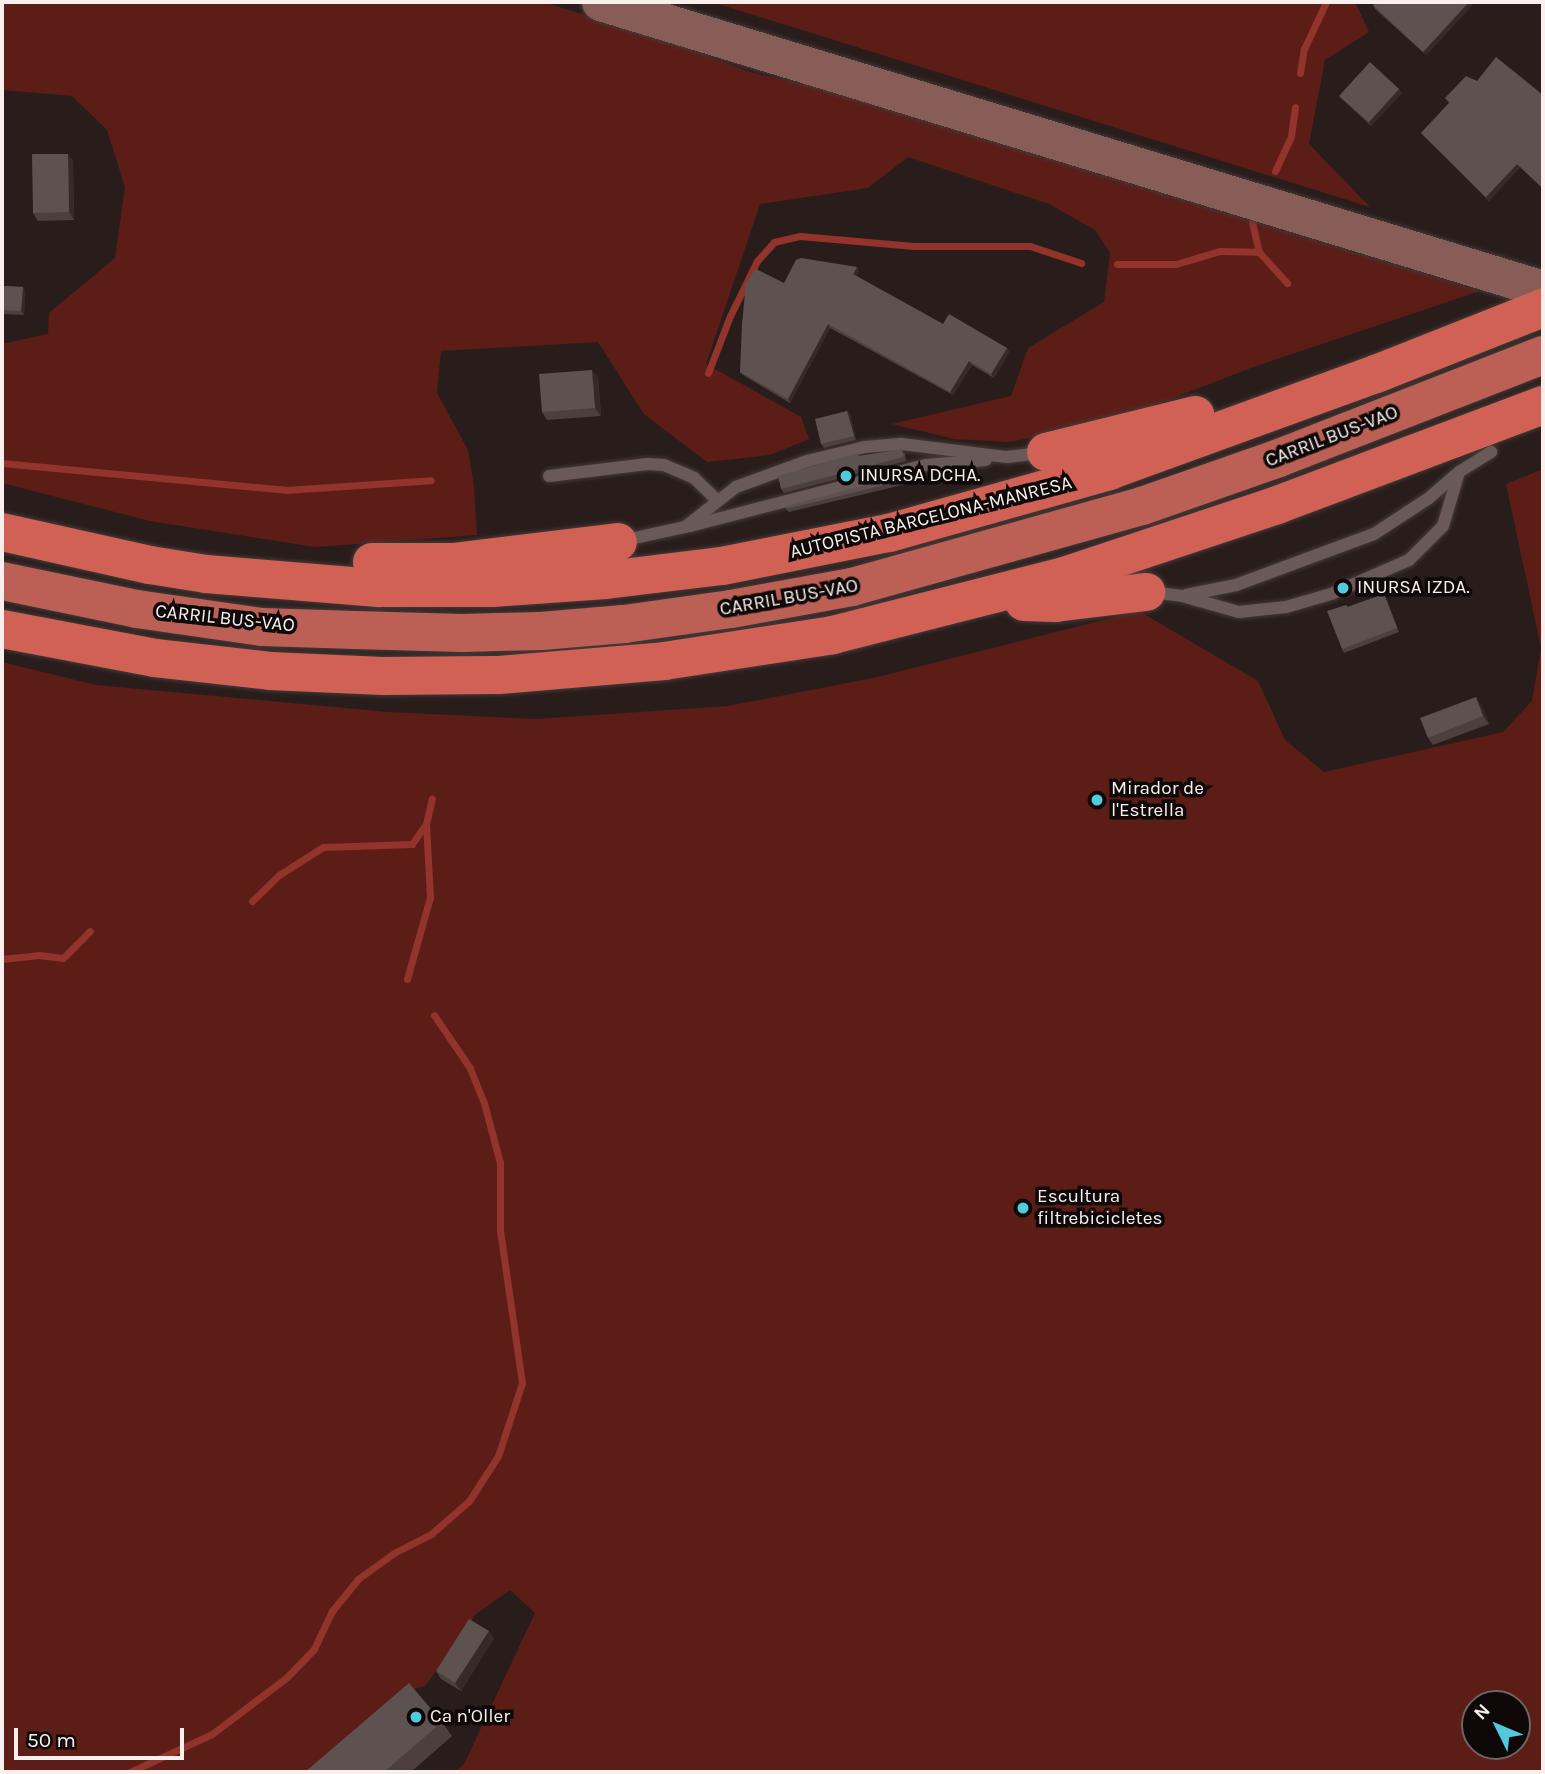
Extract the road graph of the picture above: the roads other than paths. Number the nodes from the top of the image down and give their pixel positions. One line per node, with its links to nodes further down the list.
1 (600, 2): 2 (main road)
2 (1543, 289)
3 (1543, 308): 5 (highway, AUTOPISTA BARCELONA-MANRESA)
4 (1543, 355): 18 (highway, CARRIL BUS-VAO)
5 (1376, 374): 8 (highway); 17 (highway, AUTOPISTA BARCELONA-MANRESA)
6 (1543, 405): 20 (highway)
7 (1543, 432): 9 (highway)
8 (1046, 452): 10 (lane)
9 (1491, 452): 11 (lane)
10 (1007, 457): 13 (lane); 14 (lane)
11 (1459, 472): 19 (lane); 19 (lane)
12 (549, 476): 13 (lane)
13 (718, 501): 14 (lane)
14 (685, 527): 16 (lane)
15 (2, 532): 17 (highway, AUTOPISTA BARCELONA-MANRESA)
16 (618, 542): 17 (highway)
17 (206, 573)
18 (2, 581)
19 (1164, 594): 20 (highway)
20 (977, 601): 21 (highway)
21 (2, 629)

